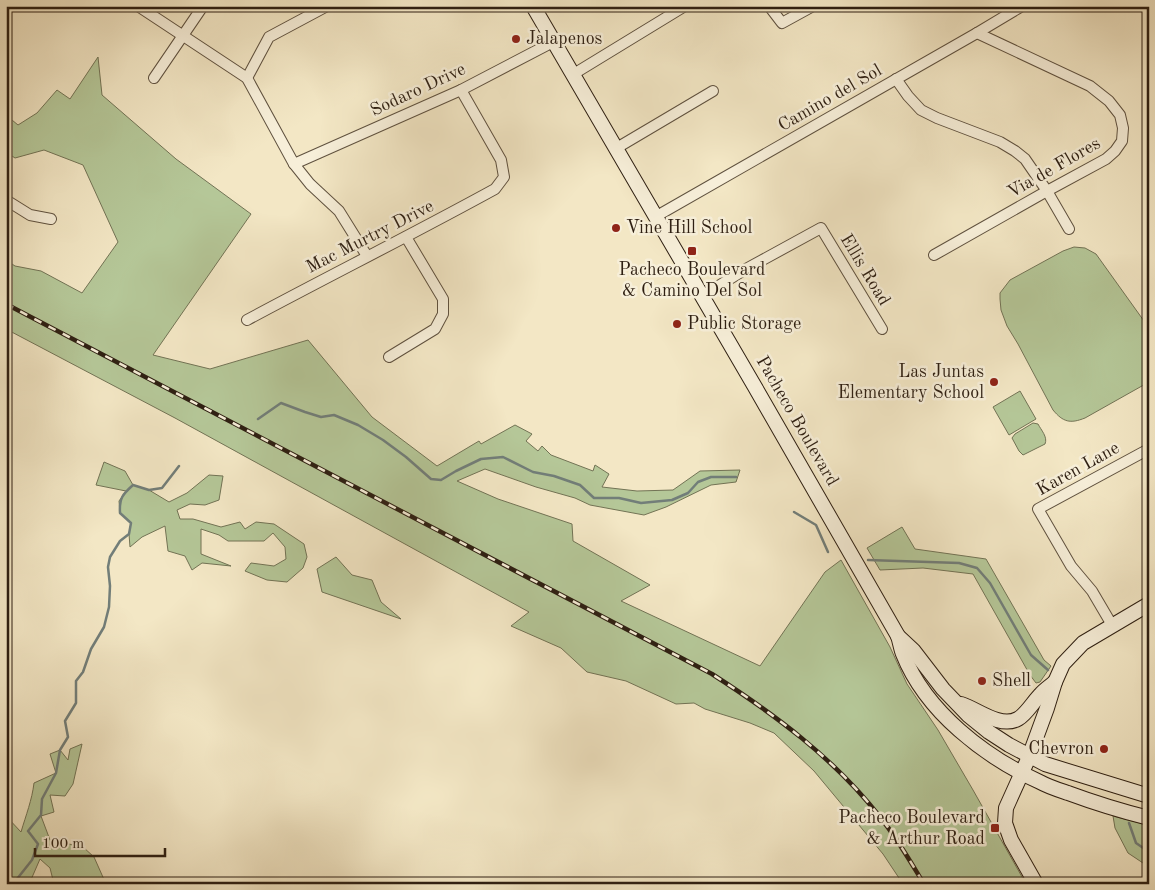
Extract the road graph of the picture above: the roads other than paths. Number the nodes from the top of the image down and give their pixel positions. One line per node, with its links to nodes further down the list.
1 (138, 6): 10 (street)
2 (203, 6): 10 (street)
3 (327, 6): 14 (street)
4 (533, 6): 11 (main road, Pacheco Boulevard)
5 (685, 6): 12 (street)
6 (769, 6): 7 (street)
7 (813, 6)
8 (1022, 6): 9 (street, Camino del Sol)
9 (977, 33): 15 (street, Camino del Sol); 20 (street, Via de Flores)
10 (184, 36): 13 (street); 14 (street)
11 (553, 42): 12 (main road, Pacheco Boulevard); 16 (street, Sodaro Drive)
12 (572, 75): 18 (main road, Pacheco Boulevard)
13 (154, 78)
14 (247, 78): 19 (street)
15 (896, 79): 20 (street); 22 (street, Camino del Sol)
16 (461, 90): 19 (street, Sodaro Drive); 25 (street, Mac Murtry Drive)
17 (713, 91): 18 (street)
18 (615, 149): 22 (main road, Pacheco Boulevard)
19 (294, 164): 27 (street)
20 (1047, 191): 24 (street); 26 (street, Via de Flores)
21 (6, 200): 23 (street)
22 (655, 217): 28 (main road, Pacheco Boulevard)
23 (51, 219)
24 (1069, 229)
25 (406, 237): 27 (street, Mac Murtry Drive); 31 (street)
26 (934, 255)
27 (367, 256): 29 (street, Mac Murtry Drive)
28 (702, 296): 30 (street, Ellis Road); 35 (main road, Pacheco Boulevard)
29 (247, 320)
30 (882, 329)
31 (389, 357)
32 (1149, 449): 34 (street, Karen Lane)
33 (1149, 604): 34 (main road)
34 (1112, 625): 36 (main road)
35 (898, 636): 37 (main road, Pacheco Boulevard); 39 (main road, Pacheco Boulevard)
36 (1055, 682): 37 (main road); 38 (main road)
37 (956, 702): 38 (main road, Pacheco Boulevard)
38 (1029, 757): 39 (main road); 40 (main road, Pacheco Boulevard)
39 (1022, 774): 41 (main road, Pacheco Boulevard); 42 (main road)
40 (1149, 796)
41 (1149, 818)
42 (1036, 884)

